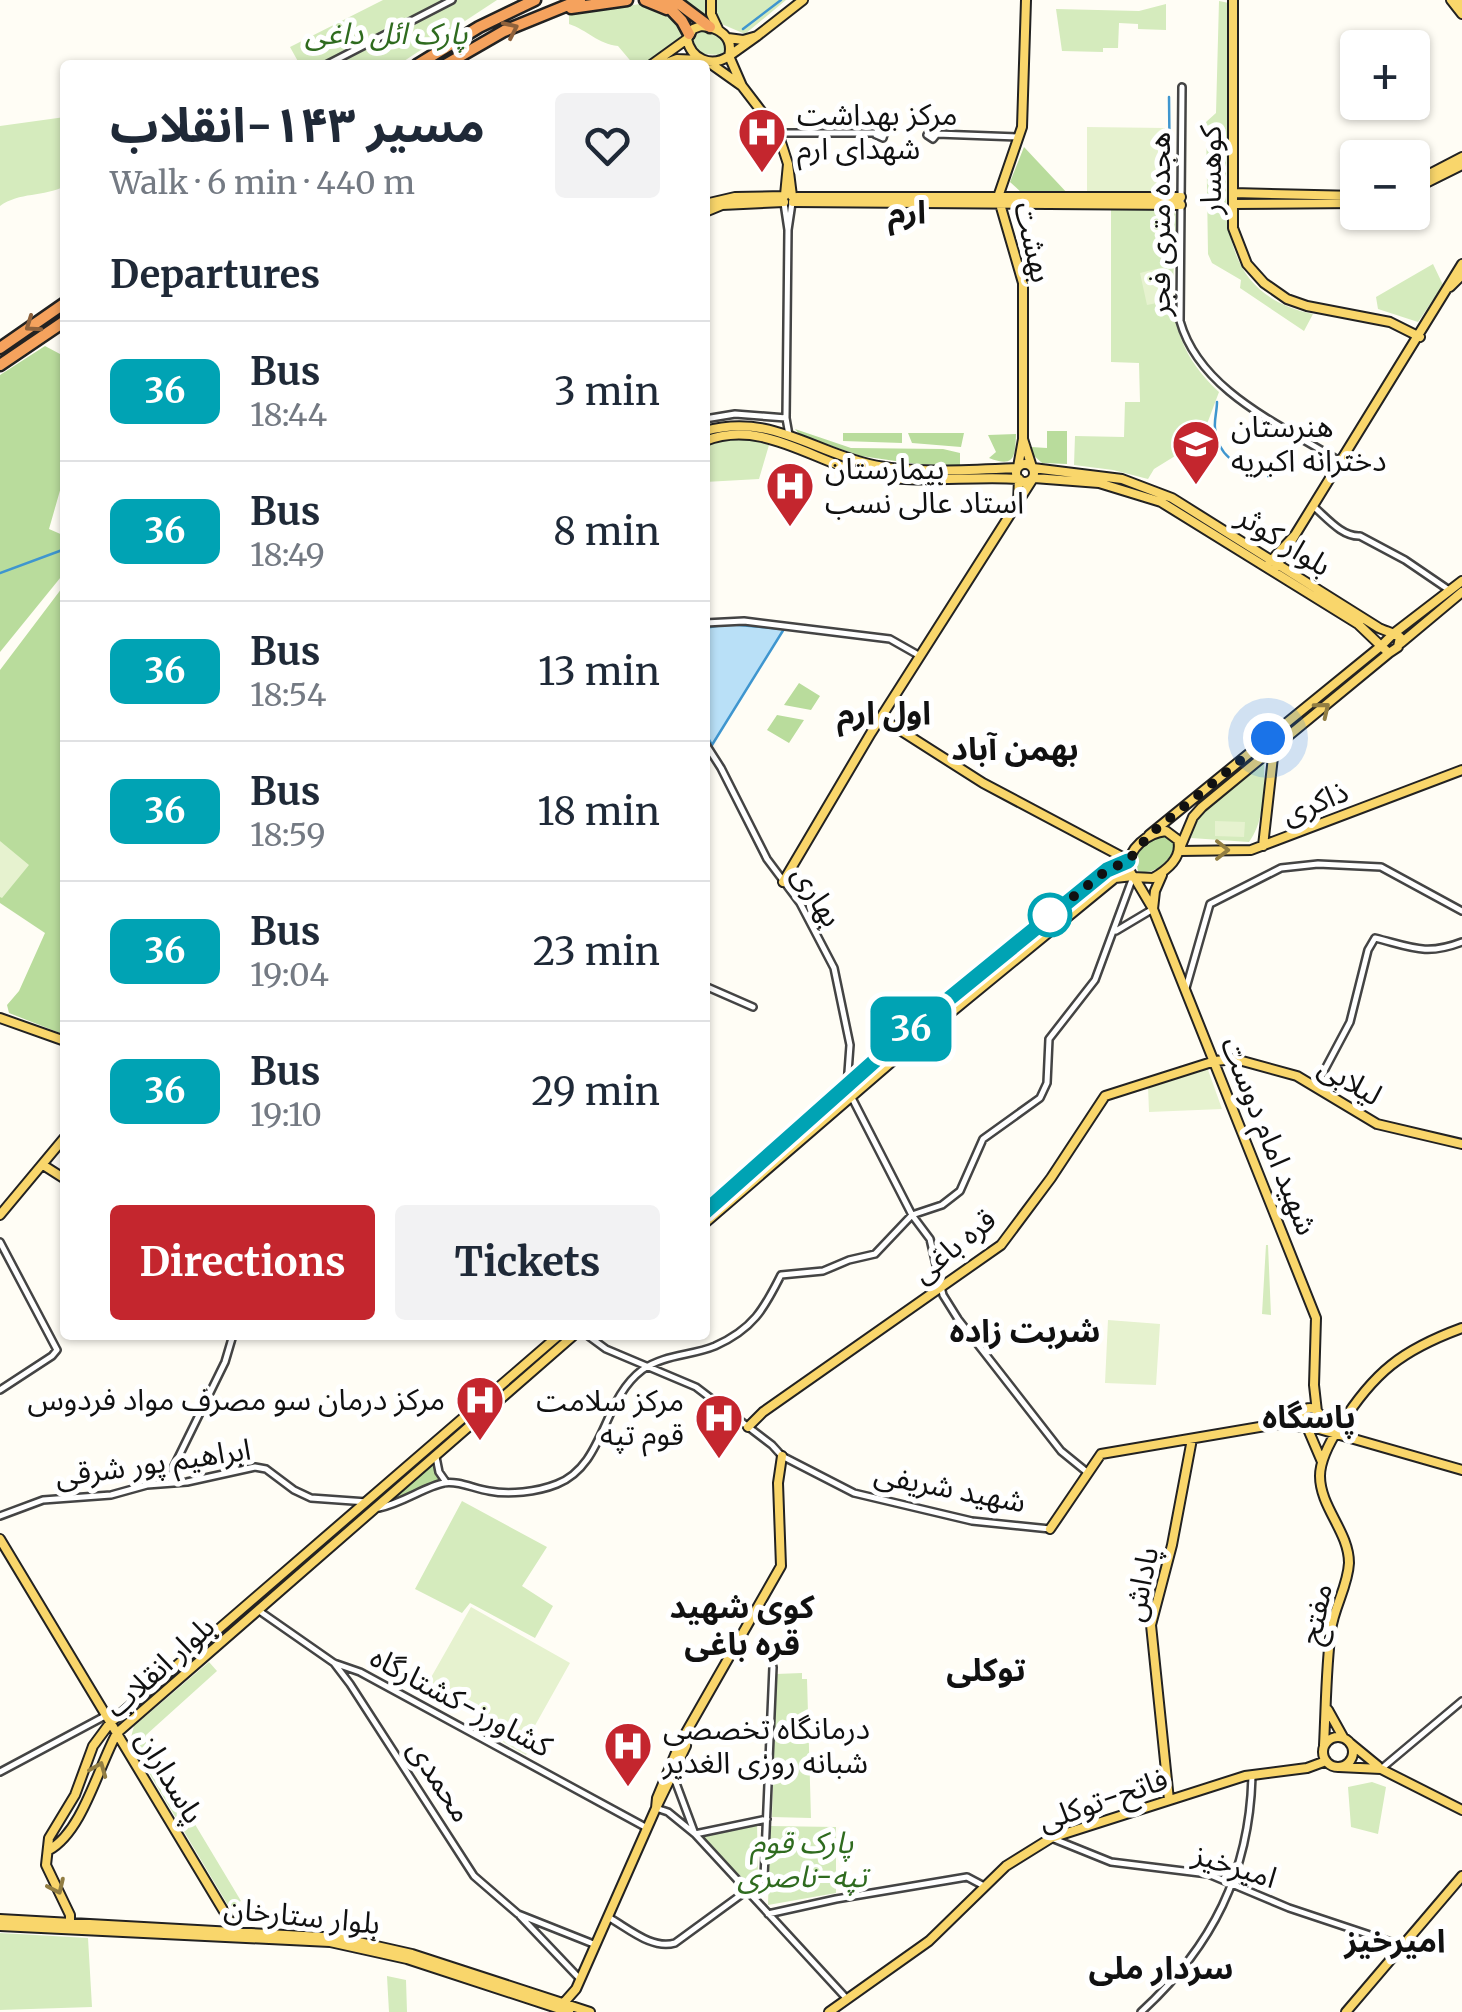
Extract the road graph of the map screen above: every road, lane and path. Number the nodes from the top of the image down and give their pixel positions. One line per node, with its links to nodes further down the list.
1 (452, 0): 22 (street)
2 (511, 0): 16 (highway)
3 (536, 0): 16 (highway)
4 (580, 0): 14 (highway)
5 (627, 0): 14 (highway)
6 (645, 0): 13 (highway)
7 (662, 0): 13 (highway)
8 (711, 0): 17 (main road)
9 (803, 0): 19 (main road)
10 (1026, 0): 34 (main road, بهشت)
11 (1233, 0): 40 (main road, کوهسار)
12 (1450, 0): 15 (main road)
13 (673, 6): 17 (highway); 18 (highway)
14 (550, 12): 24 (highway, one-way to 14)
15 (1462, 14)
16 (479, 27): 23 (highway)
17 (715, 29): 18 (main road); 20 (main road)
18 (688, 36): 25 (main road); 26 (main road)
19 (757, 36): 20 (main road); 21 (main road)
20 (728, 38): 21 (main road)
21 (729, 56): 27 (main road); 29 (main road)
22 (336, 60)
23 (425, 60)
24 (453, 60)
25 (658, 60)
26 (704, 60)
27 (710, 61)
28 (710, 64): 29 (main road)
29 (742, 86): 31 (main road)
30 (1182, 87): 43 (street, هجده متری فجر)
31 (778, 133): 32 (street); 39 (main road)
32 (876, 133)
33 (937, 134): 34 (street)
34 (1019, 137): 42 (main road, بهشت)
35 (1462, 157): 37 (main road)
36 (1462, 165): 38 (main road)
37 (1430, 177)
38 (1430, 180)
39 (788, 199): 42 (main road); 44 (main road); 54 (street)
40 (1236, 199): 41 (main road); 50 (main road, کوهسار)
41 (1340, 199)
42 (998, 201): 43 (main road); 57 (main road, بهشت)
43 (1181, 201): 59 (street, هجده متری فجر)
44 (710, 207)
45 (1462, 264): 47 (main road)
46 (1462, 275): 47 (main road)
47 (1450, 287): 50 (main road)
48 (60, 306): 51 (highway, one-way to 51)
49 (60, 324): 52 (highway)
50 (1420, 337): 59 (main road)
51 (0, 348)
52 (0, 365)
53 (710, 418): 54 (street)
54 (786, 418): 58 (street)
55 (710, 430): 58 (main road)
56 (710, 439): 58 (main road)
57 (1023, 439): 60 (main road); 62 (main road)
58 (787, 440): 61 (main road)
59 (1340, 462): 65 (main road)
60 (1018, 468): 61 (main road); 62 (main road); 63 (main road)
61 (1000, 473): 63 (main road)
62 (1033, 473): 63 (main road); 64 (main road); 66 (main road, بلوار کوثر)
63 (1019, 479): 64 (main road)
64 (1018, 502): 76 (main road)
65 (1313, 506): 66 (main road); 68 (street)
66 (1272, 566): 70 (main road, بلوار کوثر)
67 (1462, 580): 68 (main road)
68 (1450, 590): 72 (main road)
69 (1462, 592): 73 (main road)
70 (1342, 609): 72 (main road, بلوار کوثر); 74 (main road, بلوار کوثر)
71 (710, 623): 76 (street)
72 (1392, 634): 73 (main road, بلوار کوثر); 74 (main road)
73 (1401, 643): 75 (main road)
74 (1381, 646): 75 (main road, بلوار کوثر); 77 (main road)
75 (1389, 653): 78 (main road)
76 (920, 656): 79 (main road)
77 (1365, 660): 78 (main road); 80 (main road)
78 (1372, 669): 81 (main road, one-way to 78)
79 (881, 718): 87 (main road); 90 (main road)
80 (1268, 738): 81 (main road); 84 (main road)
81 (1274, 748): 85 (main road); 86 (main road)
82 (710, 751): 90 (street, بهاری)
83 (1462, 770): 85 (main road, ذاکری)
84 (1149, 835): 86 (main road); 87 (main road)
85 (1263, 846): 86 (main road, ذاکری, one-way to 85)
86 (1180, 849): 88 (main road)
87 (1128, 860): 89 (main road); 101 (main road)
88 (1164, 872): 89 (main road); 91 (main road)
89 (1133, 876): 91 (main road, شهید امام دوست); 93 (street); 103 (main road)
90 (782, 882): 101 (street, بهاری)
91 (1153, 909): 93 (street); 96 (main road, شهید امام دوست)
92 (1462, 911): 96 (street)
93 (1113, 933): 110 (street)
94 (1462, 942): 102 (street)
95 (710, 988): 97 (street)
96 (1186, 988): 100 (main road, شهید امام دوست)
97 (753, 1007)
98 (0, 1018): 99 (main road)
99 (60, 1038)
100 (1215, 1061): 102 (main road, لیلابی); 113 (main road, قره باغی); 120 (main road, شهید امام دوست)
101 (847, 1086): 103 (street); 108 (main road)
102 (1316, 1086): 105 (main road, لیلابی)
103 (851, 1097): 110 (street); 111 (main road)
104 (60, 1144): 106 (main road)
105 (1462, 1144)
106 (43, 1165): 107 (main road); 109 (main road)
107 (60, 1176)
108 (710, 1208)
109 (0, 1215)
110 (912, 1215): 113 (street); 119 (street)
111 (710, 1218)
112 (0, 1242): 122 (street)
113 (942, 1287): 127 (main road, قره باغی); 135 (street)
114 (1462, 1328): 129 (main road)
115 (231, 1340): 137 (street)
116 (554, 1340): 121 (main road, بلوار انقلاب)
117 (568, 1340): 123 (main road, بلوار انقلاب)
118 (594, 1340): 119 (street, شهید شریفى)
119 (650, 1366): 127 (street, شهید شریفى); 136 (street)
120 (1314, 1385): 124 (main road); 125 (main road)
121 (498, 1386): 123 (main road); 138 (main road, بلوار انقلاب)
122 (0, 1390)
123 (505, 1395): 131 (main road, بلوار انقلاب)
124 (1303, 1411): 125 (main road); 126 (main road); 128 (main road, مفتح)
125 (1318, 1414): 128 (main road); 129 (main road)
126 (1277, 1424): 128 (main road); 130 (main road)
127 (748, 1426): 132 (street, شهید شریفى)
128 (1308, 1427): 129 (main road); 133 (main road, مفتح)
129 (1334, 1436): 133 (main road); 134 (main road)
130 (1192, 1439): 135 (main road); 159 (main road, پاداش)
131 (436, 1456): 136 (street); 138 (main road, بلوار انقلاب)
132 (782, 1456): 140 (street, شهید شریفى); 150 (main road)
133 (1322, 1462): 147 (main road, مفتح)
134 (1462, 1470)
135 (1088, 1473): 140 (main road)
136 (446, 1482): 138 (street)
137 (171, 1483): 138 (street, ابراهیم پور شرقی); 139 (street, ابراهیم پور شرقی)
138 (370, 1506): 142 (main road, بلوار انقلاب); 143 (main road, بلوار انقلاب)
139 (0, 1516)
140 (1050, 1529)
141 (0, 1539): 148 (main road, پاسداران)
142 (252, 1600): 143 (main road); 148 (main road, بلوار انقلاب)
143 (258, 1610): 144 (street, کشاورز-کشتارگاه); 149 (main road, بلوار انقلاب)
144 (334, 1663): 163 (street, کشاورز-کشتارگاه); 171 (street, محمدی)
145 (773, 1667): 162 (street)
146 (1462, 1701): 155 (street)
147 (1326, 1706): 151 (main road); 152 (main road, مفتح)
148 (108, 1720): 149 (main road, پاسداران); 156 (street); 166 (main road, بلوار انقلاب)
149 (117, 1733): 166 (main road, بلوار انقلاب, one-way to 149); 176 (main road, پاسداران)
150 (687, 1735): 157 (main road); 160 (main road)
151 (1347, 1741): 152 (main road); 154 (main road); 155 (main road)
152 (1324, 1745): 153 (main road)
153 (1326, 1761): 154 (main road); 158 (main road, فاتح-توکلی)
154 (1339, 1766): 155 (main road)
155 (1381, 1769): 161 (main road)
156 (0, 1772)
157 (673, 1775): 160 (main road); 164 (street)
158 (1252, 1775): 159 (main road, فاتح-توکلی); 169 (street)
159 (1169, 1800): 165 (main road, فاتح-توکلی)
160 (656, 1808): 163 (main road); 164 (street)
161 (1462, 1810)
162 (766, 1819): 164 (street); 170 (street)
163 (647, 1828): 173 (main road)
164 (695, 1834): 170 (street)
165 (1051, 1838): 168 (main road, فاتح-توکلی); 169 (street, امیرخیز)
166 (49, 1850): 175 (main road, one-way to 175)
167 (1462, 1876): 178 (main road)
168 (984, 1886): 172 (street); 181 (main road, فاتح-توکلی)
169 (1232, 1886): 178 (street, امیرخیز); 185 (street)
170 (747, 1892): 172 (street); 173 (street)
171 (518, 1914): 177 (street, محمدی); 179 (street, محمدی)
172 (768, 1914): 181 (street)
173 (608, 1917): 177 (main road)
174 (0, 1923): 175 (main road, بلوار ستارخان); 176 (main road, بلوار ستارخان)
175 (70, 1923): 176 (main road, بلوار ستارخان)
176 (237, 1934): 182 (main road, بلوار ستارخان)
177 (596, 1945): 179 (main road)
178 (1403, 1946): 186 (main road)
179 (580, 1979): 180 (main road)
180 (576, 1989): 182 (main road); 183 (main road)
181 (847, 1999): 184 (main road, فاتح-توکلی)
182 (564, 2008): 183 (main road, بلوار ستارخان)
183 (583, 2011)
184 (828, 2012)
185 (1140, 2012)
186 (1346, 2012)

